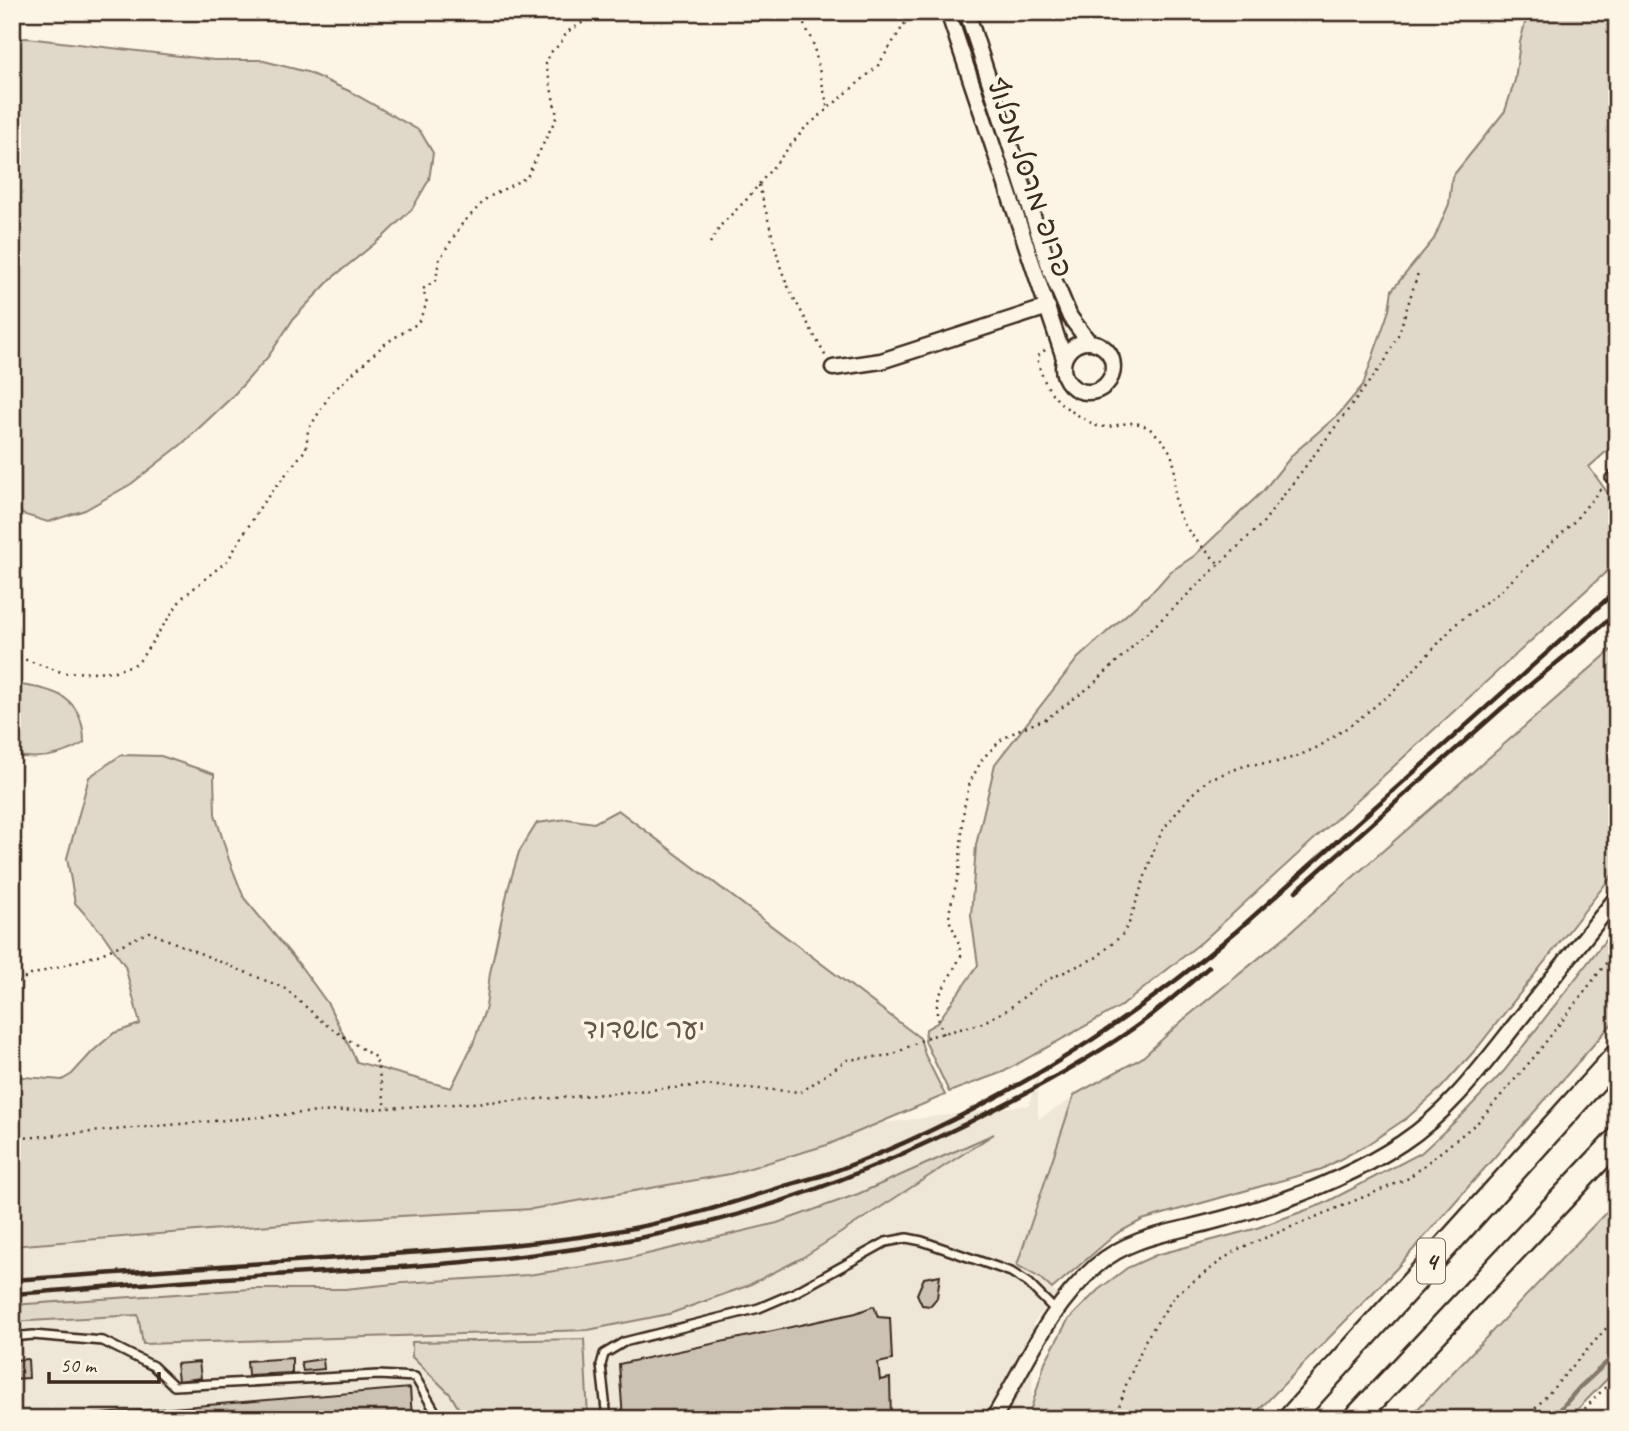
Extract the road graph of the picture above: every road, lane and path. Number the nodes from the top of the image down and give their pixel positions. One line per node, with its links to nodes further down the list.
1 (600, 12): 18 (path)
2 (796, 12): 6 (path)
3 (912, 12): 6 (path)
4 (948, 12): 10 (street, פרופ' מרסל מכלוף)
5 (967, 12): 12 (street, פרופ' מרסל מכלוף)
6 (829, 109): 7 (path)
7 (759, 184): 8 (path); 14 (path)
8 (710, 243)
9 (1418, 273): 17 (path)
10 (1048, 307): 11 (street, פרופ' מרסל מכלוף); 14 (street)
11 (1058, 338): 13 (street, פרופ' מרסל מכלוף); 17 (path)
12 (1089, 342): 13 (street); 13 (street)
13 (1064, 358)
14 (833, 368)
15 (1617, 471): 16 (lane)
16 (1609, 478): 21 (path)
17 (1219, 564): 21 (path)
18 (12, 655)
19 (1617, 897): 30 (street)
20 (12, 986): 25 (path)
21 (943, 1034): 25 (path)
22 (1617, 1049): 24 (highway)
23 (1617, 1056): 24 (highway, 4)
24 (1573, 1104): 39 (highway, 4)
25 (386, 1108): 26 (path)
26 (12, 1139)
27 (1617, 1139): 29 (highway, 4)
28 (1617, 1152): 29 (highway)
29 (1571, 1190): 40 (highway, 4)
30 (1055, 1310): 34 (street); 36 (lane)
31 (1617, 1316): 41 (path)
32 (12, 1337): 35 (lane)
33 (1617, 1375): 42 (path)
34 (1009, 1393): 37 (street); 38 (street)
35 (436, 1419)
36 (607, 1419)
37 (993, 1419)
38 (1003, 1419)
39 (1290, 1419)
40 (1354, 1419)
41 (1526, 1419)
42 (1575, 1419)

